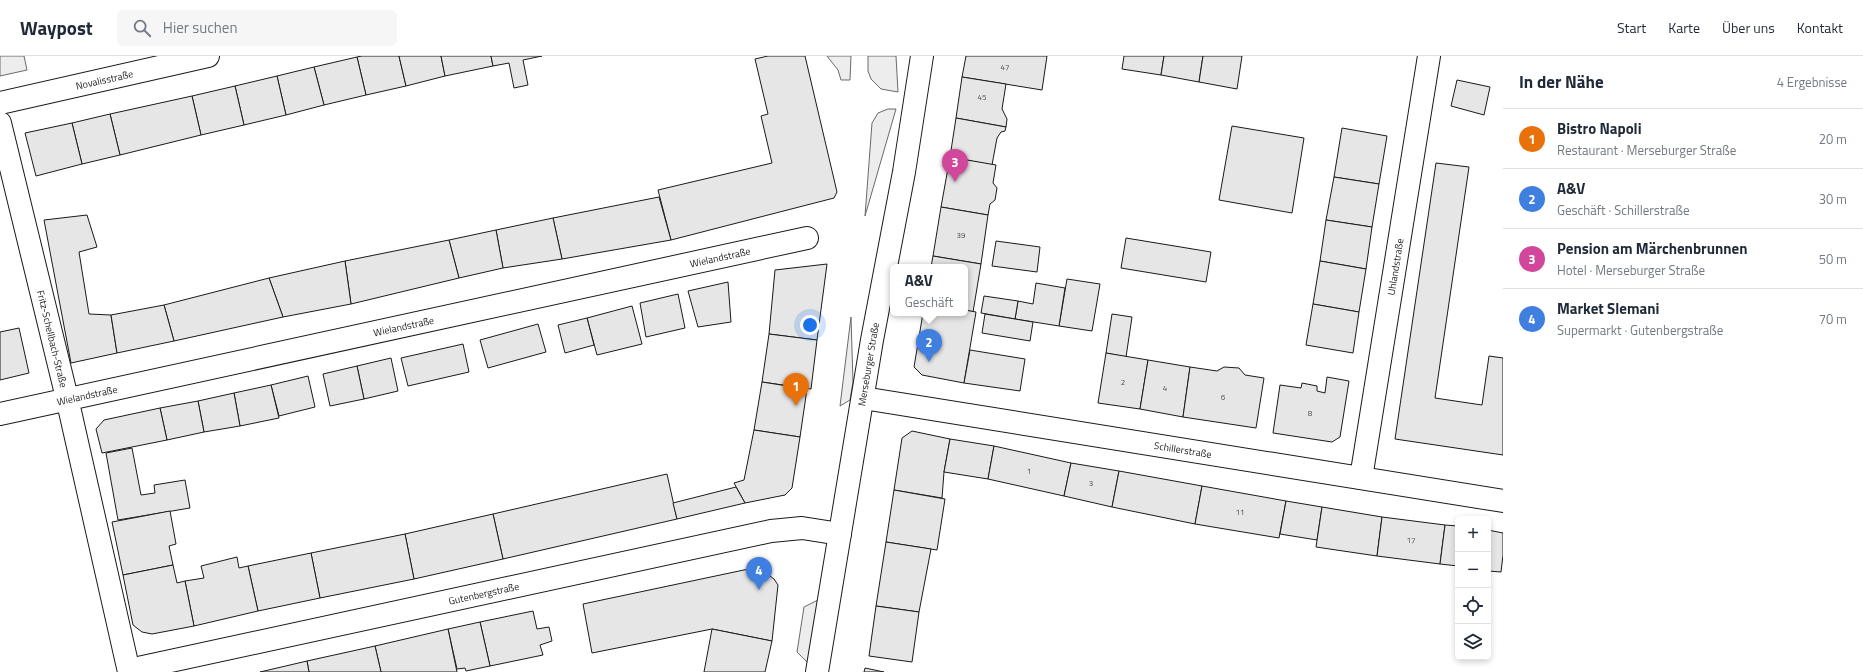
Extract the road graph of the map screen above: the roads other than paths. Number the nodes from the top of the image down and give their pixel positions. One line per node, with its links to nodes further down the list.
1 (208, 56): 4 (street, Novalisstraße)
2 (922, 56): 8 (street, Merseburger Straße)
3 (1429, 56): 10 (street, Uhlandstraße)
4 (0, 103)
5 (0, 123): 7 (street, Fritz-Schellbach-Straße)
6 (807, 238): 7 (street, Wielandstraße)
7 (67, 398): 9 (street, Wielandstraße); 13 (street, Fritz-Schellbach-Straße)
8 (863, 398): 10 (street, Schillerstraße); 12 (street, Merseburger Straße)
9 (0, 414)
10 (1361, 478): 11 (street, Schillerstraße)
11 (1503, 501)
12 (840, 534): 13 (street, Gutenbergstraße); 14 (street, Merseburger Straße)
13 (129, 671)
14 (817, 672)

